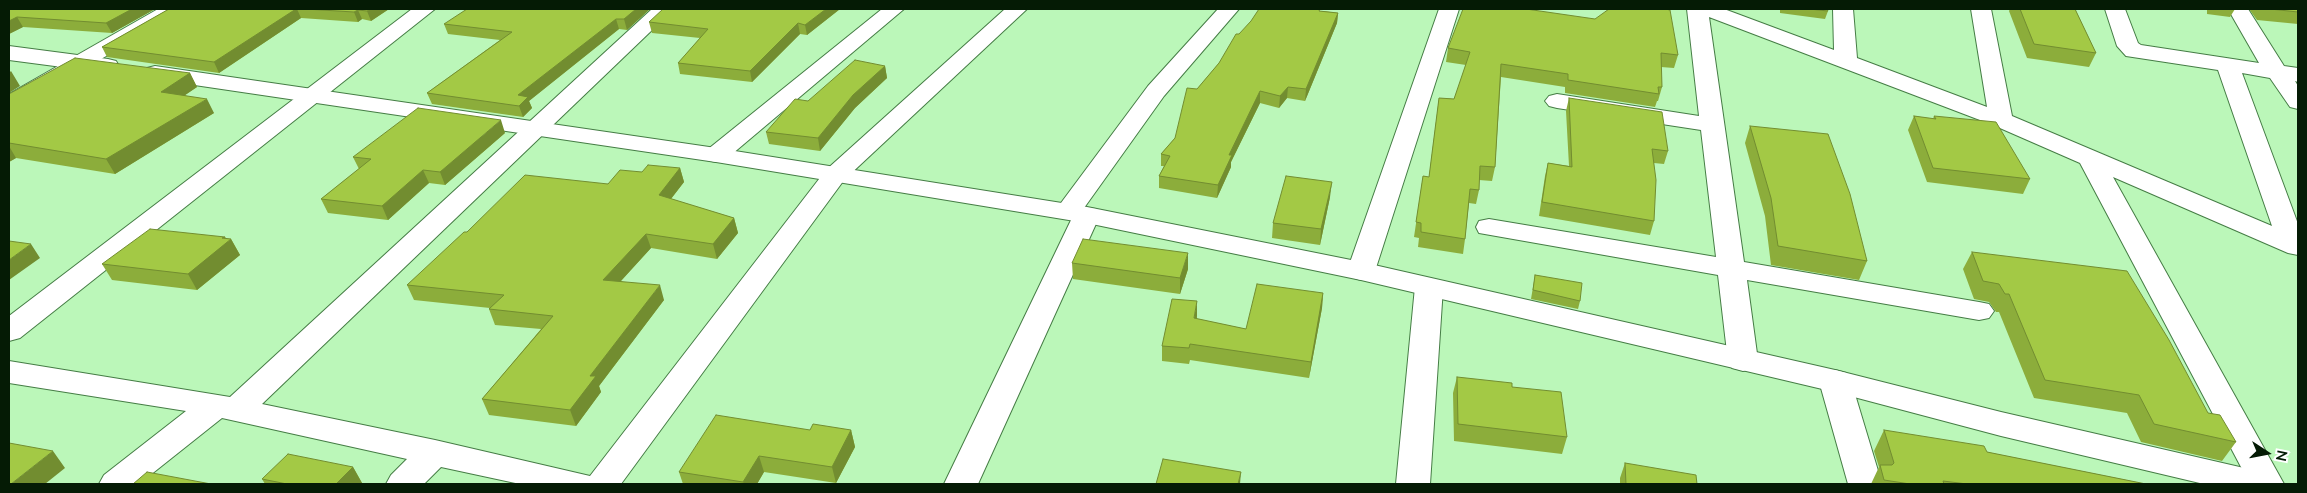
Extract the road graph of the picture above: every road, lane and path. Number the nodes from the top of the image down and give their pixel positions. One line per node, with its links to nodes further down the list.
1 (173, 9): 15 (street)
2 (424, 9): 19 (street)
3 (664, 9): 25 (street)
4 (894, 9): 26 (street)
5 (1017, 9): 28 (street)
6 (1229, 9): 29 (street)
7 (1449, 9): 33 (street)
8 (1697, 9): 24 (street)
9 (1706, 9): 16 (street)
10 (1843, 9): 16 (street)
11 (1981, 9): 23 (street)
12 (2116, 9): 17 (street)
13 (2238, 9): 18 (street)
14 (9, 53): 15 (street)
15 (81, 62): 19 (street); 22 (street)
16 (1846, 62): 23 (street)
17 (2228, 66): 18 (street); 31 (street)
18 (2288, 74): 21 (street)
19 (315, 96): 25 (street); 36 (street)
20 (1557, 101): 24 (street)
21 (2298, 102)
22 (9, 103)
23 (2001, 120): 27 (street)
24 (1712, 125): 32 (street)
25 (537, 130): 26 (street); 40 (street)
26 (716, 155): 28 (street)
27 (2090, 158): 31 (street); 50 (street)
28 (835, 175): 29 (street); 45 (street)
29 (1077, 213): 33 (street); 46 (street)
30 (1489, 228): 32 (street)
31 (2295, 245)
32 (1731, 270): 35 (street); 37 (street)
33 (1361, 271): 34 (street)
34 (1429, 287): 37 (street); 47 (street)
35 (1978, 311)
36 (9, 331)
37 (1743, 361): 39 (street)
38 (9, 372): 40 (street)
39 (1835, 381): 48 (street); 49 (street)
40 (226, 407): 41 (street); 42 (street)
41 (435, 452): 43 (street); 44 (street)
42 (116, 484)
43 (403, 484)
44 (577, 484)
45 (602, 484)
46 (961, 484)
47 (1413, 484)
48 (1865, 484)
49 (2257, 484)
50 (2266, 484)

